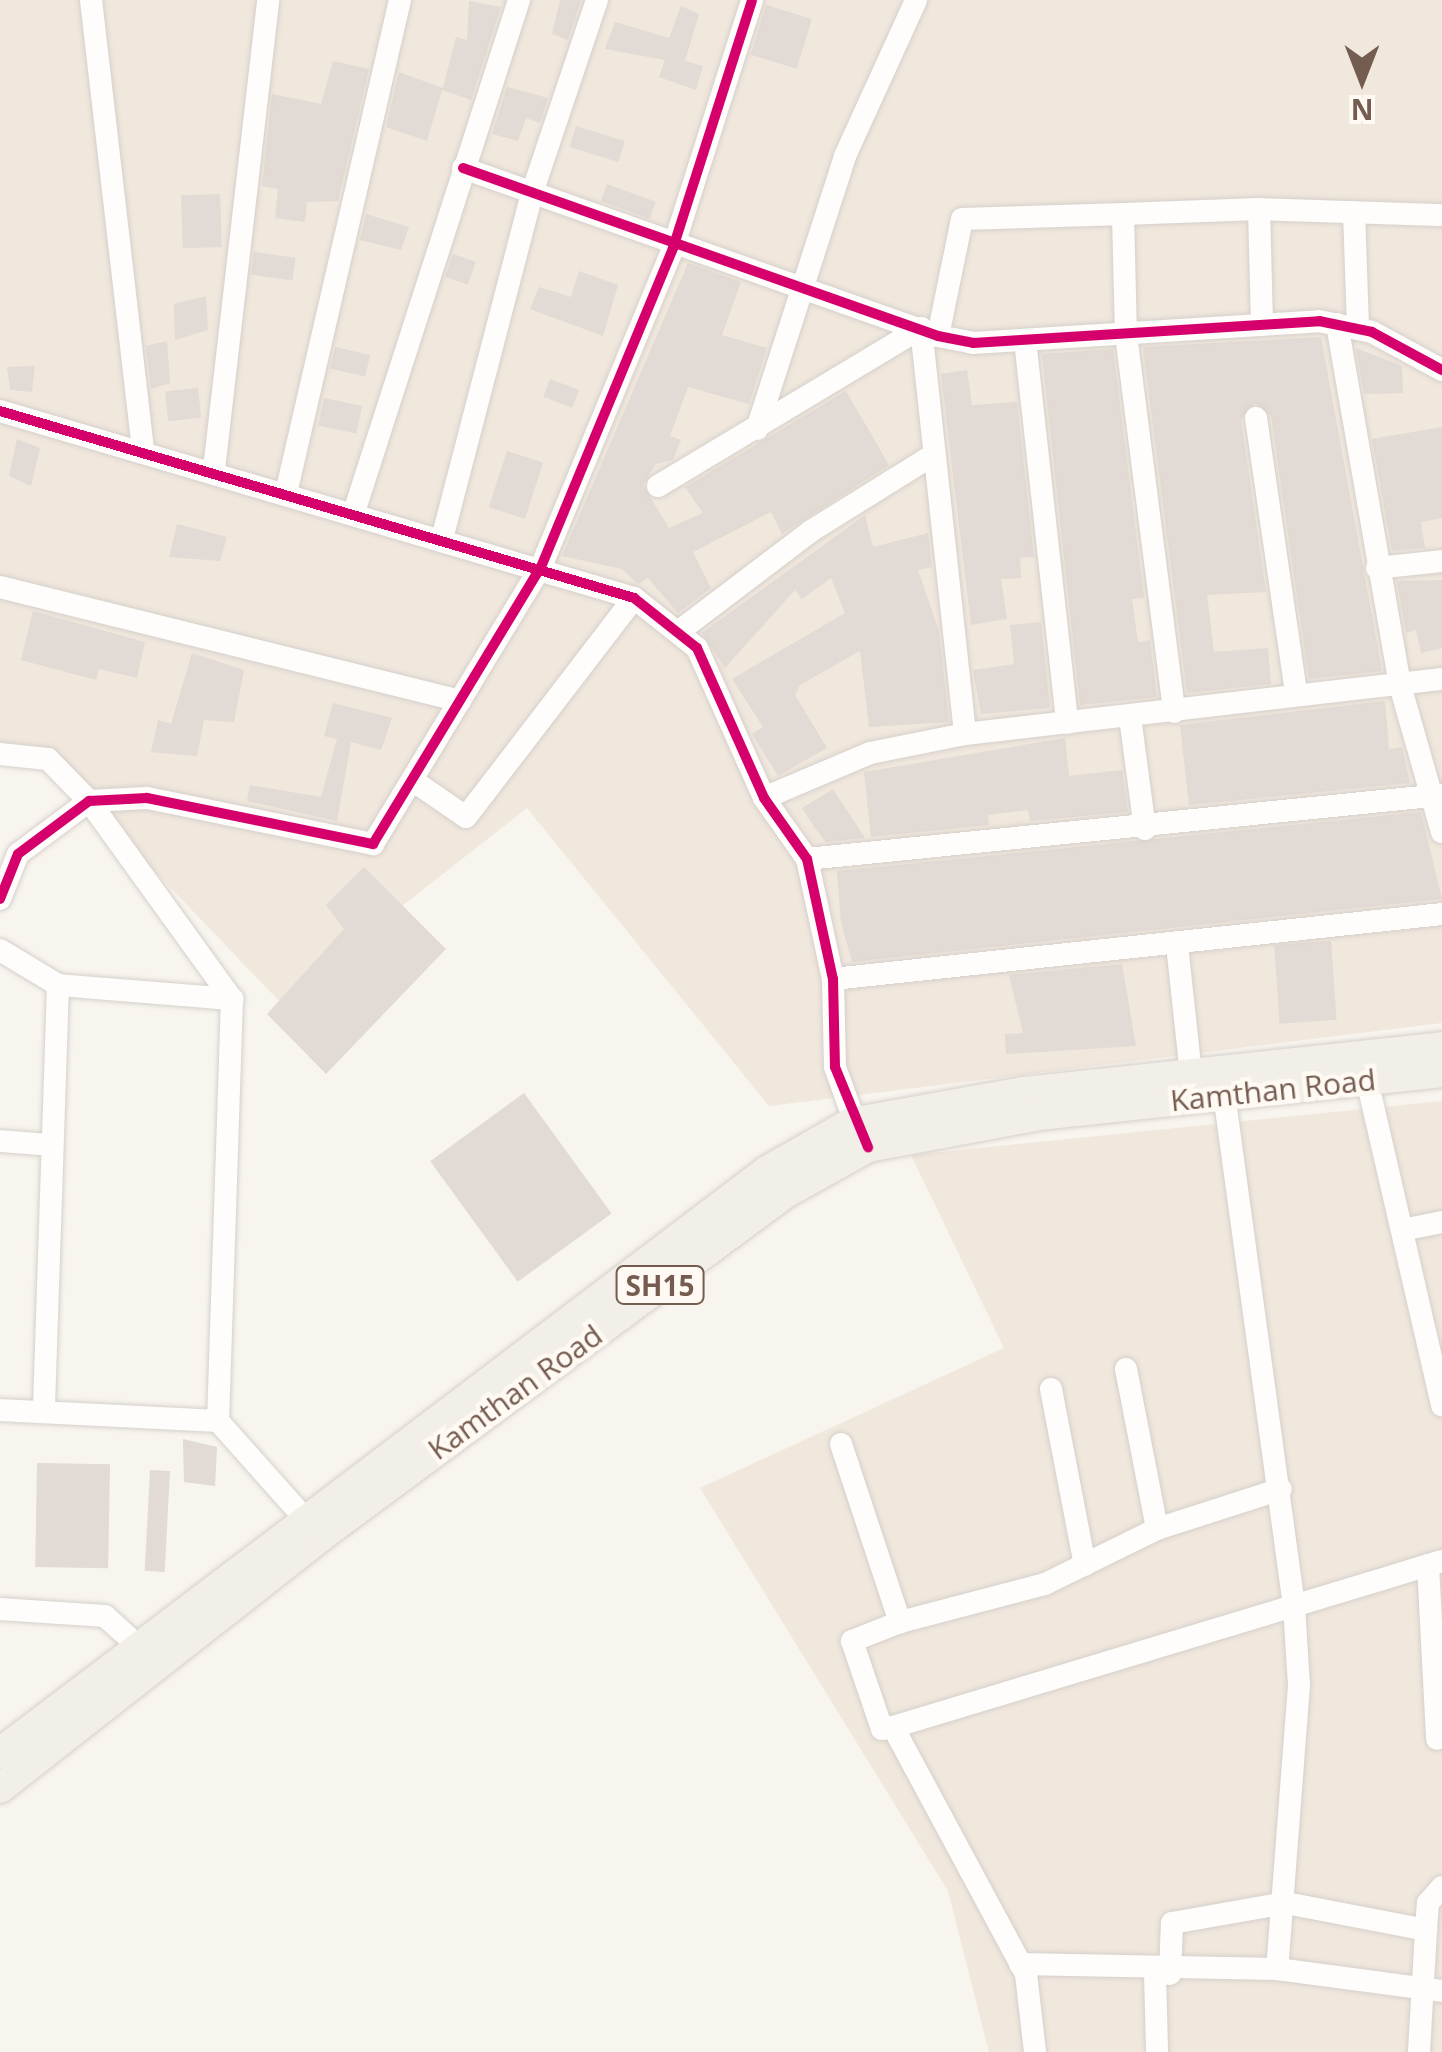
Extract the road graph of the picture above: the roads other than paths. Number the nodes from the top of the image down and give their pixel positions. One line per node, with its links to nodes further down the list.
1 (91, 0): 25 (street)
2 (268, 0): 27 (street)
3 (400, 0): 29 (street)
4 (520, 0): 8 (street)
5 (597, 0): 9 (street)
6 (752, 0): 14 (street)
7 (916, 0): 15 (street)
8 (464, 168): 9 (street); 30 (street)
9 (532, 193): 14 (street); 31 (street)
10 (1259, 210): 11 (street); 12 (street); 16 (street)
11 (1354, 212): 13 (street); 17 (street)
12 (1123, 214): 18 (street); 19 (street)
13 (1442, 215)
14 (673, 248): 15 (street); 33 (street)
15 (804, 288): 18 (street); 24 (street)
16 (1262, 325): 17 (street); 19 (street)
17 (1348, 327): 21 (street); 34 (street)
18 (929, 332): 20 (street); 24 (street); 26 (street)
19 (1126, 335): 20 (street); 42 (street)
20 (1026, 340): 44 (street)
21 (1442, 370)
22 (0, 411): 25 (street)
23 (1256, 418): 40 (street)
24 (757, 429): 28 (street)
25 (143, 452): 27 (street)
26 (930, 457): 37 (street); 45 (street)
27 (214, 469): 29 (street)
28 (658, 486)
29 (287, 489): 30 (street)
30 (355, 508): 31 (street)
31 (443, 535): 33 (street)
32 (1442, 561): 34 (street)
33 (542, 567): 36 (street); 41 (street)
34 (1377, 568): 39 (street)
35 (0, 587): 41 (street)
36 (634, 598): 37 (street); 47 (street)
37 (678, 632): 49 (street)
38 (1442, 679): 39 (street)
39 (1400, 686): 40 (street); 48 (street)
40 (1296, 693): 42 (street)
41 (460, 701): 47 (street)
42 (1174, 712): 43 (street)
43 (1130, 718): 44 (street); 51 (street)
44 (1067, 723): 45 (street)
45 (965, 734): 49 (street)
46 (0, 754): 50 (street)
47 (412, 780): 50 (street)
48 (1439, 795): 51 (street); 52 (street)
49 (764, 798): 53 (street)
50 (89, 801): 54 (street); 60 (street)
51 (1145, 829): 53 (street)
52 (1442, 832)
53 (807, 859): 58 (street)
54 (0, 899)
55 (1442, 914): 56 (street)
56 (1177, 945): 58 (street); 63 (street)
57 (0, 950): 59 (street)
58 (833, 979): 65 (street)
59 (58, 985): 60 (street); 67 (street)
60 (232, 999): 75 (street)
61 (1442, 1047): 63 (main road, Kamthan Road / SH15)
62 (1442, 1072): 64 (main road, Kamthan Road / SH15)
63 (1212, 1080): 64 (main road, Kamthan Road / SH15); 65 (main road, Kamthan Road / SH15); 77 (street)
64 (1367, 1080): 69 (street)
65 (860, 1135): 78 (main road, Kamthan Road / SH15)
66 (0, 1140): 67 (street)
67 (50, 1145): 74 (street)
68 (1442, 1222): 69 (street)
69 (1402, 1230): 72 (street)
70 (1126, 1369): 79 (street)
71 (1051, 1389): 81 (street)
72 (1442, 1405)
73 (0, 1410): 74 (street)
74 (44, 1412): 75 (street)
75 (218, 1421): 78 (street)
76 (841, 1444): 84 (street)
77 (1281, 1489): 79 (street); 82 (street)
78 (312, 1527): 85 (main road, Kamthan Road / SH15)
79 (1157, 1529): 81 (street)
80 (1435, 1563): 82 (street); 87 (street)
81 (1085, 1565): 84 (street)
82 (1294, 1606): 86 (street); 91 (street)
83 (0, 1609): 85 (street)
84 (900, 1622): 86 (street)
85 (148, 1655): 88 (main road, Kamthan Road / SH15); 89 (main road, Kamthan Road / SH15)
86 (893, 1727): 93 (street)
87 (1437, 1739)
88 (0, 1752)
89 (0, 1788)
90 (1442, 1887): 92 (street)
91 (1286, 1903): 92 (street); 94 (street); 95 (street)
92 (1426, 1930): 96 (street)
93 (1020, 1964): 95 (street); 97 (street)
94 (1277, 1969): 95 (street); 96 (street)
95 (1163, 1973): 98 (street)
96 (1434, 1990): 99 (street)
97 (1035, 2052)
98 (1158, 2052)
99 (1418, 2052)

